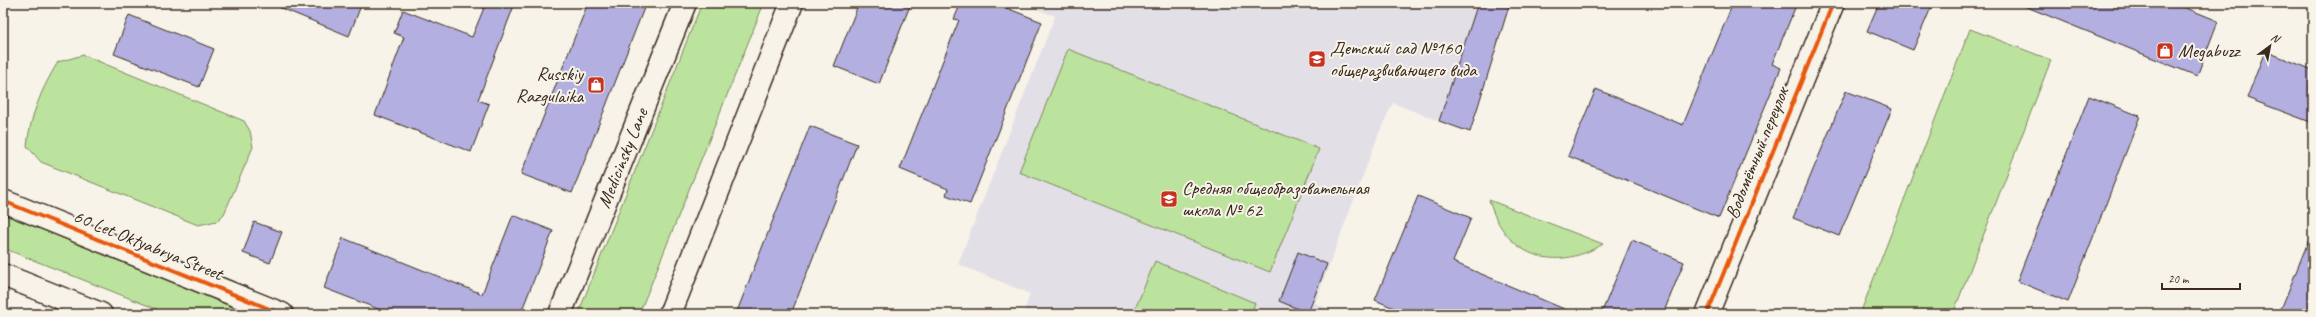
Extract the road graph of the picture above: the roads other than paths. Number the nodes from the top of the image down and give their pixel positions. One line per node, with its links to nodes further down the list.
1 (685, 3): 8 (street, Medicinsky Lane)
2 (792, 3): 9 (street)
3 (1833, 3): 10 (street, Водомётный переулок)
4 (3, 201): 7 (street, 60 Let Oktyabrya Street)
5 (3, 275): 6 (street)
6 (101, 314)
7 (282, 314)
8 (560, 314)
9 (670, 314)
10 (1707, 314)

